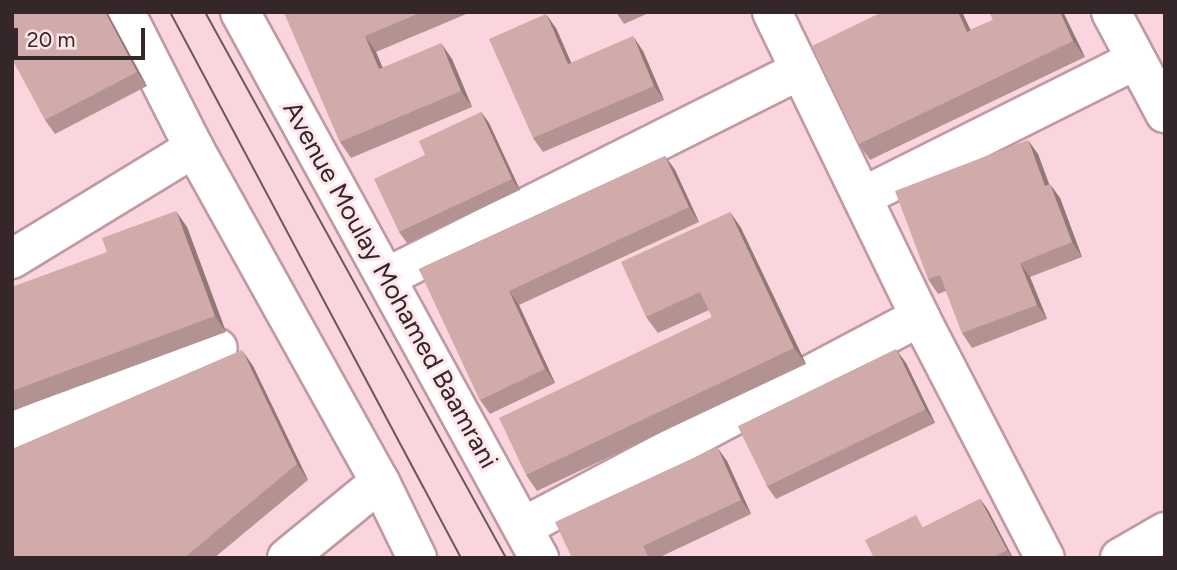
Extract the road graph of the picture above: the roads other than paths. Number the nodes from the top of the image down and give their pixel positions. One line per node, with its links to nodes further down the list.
1 (125, 12): 8 (street)
2 (240, 12): 11 (street, Avenue Moulay Mohamed Baamrani)
3 (772, 12): 6 (street)
4 (1111, 12): 5 (street)
5 (1136, 60): 7 (street); 9 (street)
6 (800, 70): 9 (street); 11 (street)
7 (1165, 113)
8 (194, 148): 10 (street); 15 (street)
9 (862, 197): 12 (street)
10 (12, 259)
11 (387, 277): 17 (street, Avenue Moulay Mohamed Baamrani)
12 (919, 317): 17 (street); 20 (street)
13 (218, 348): 14 (street)
14 (12, 432)
15 (380, 481): 18 (street); 19 (street)
16 (1165, 532): 21 (street)
17 (531, 542)
18 (287, 558)
19 (417, 558)
20 (1045, 558)
21 (1120, 558)

